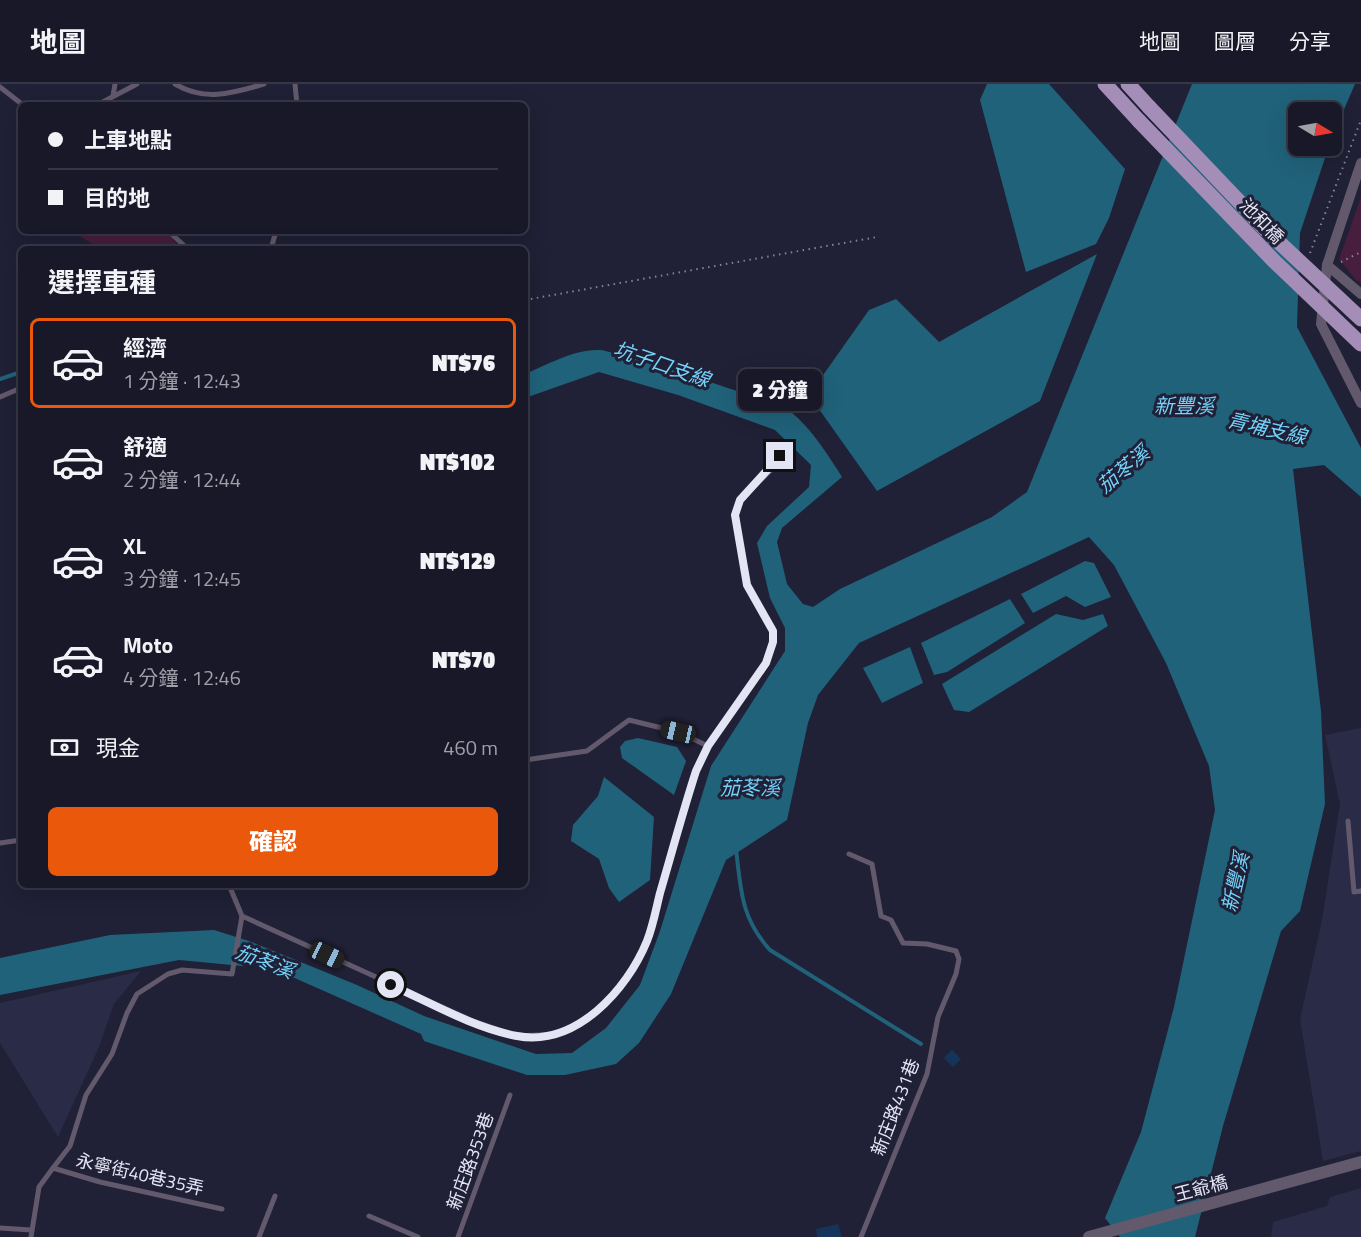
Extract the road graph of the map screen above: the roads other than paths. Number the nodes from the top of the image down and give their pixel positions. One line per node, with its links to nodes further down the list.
1 (115, 84): 9 (lane)
2 (137, 84): 9 (lane)
3 (175, 84): 4 (lane)
4 (264, 84)
5 (295, 84): 12 (lane)
6 (1105, 84): 21 (main road, 池和橋, bridge)
7 (1128, 84): 20 (main road, 池和橋, bridge)
8 (0, 87): 10 (lane)
9 (113, 96): 11 (lane)
10 (19, 102)
11 (102, 102)
12 (297, 102)
13 (1361, 163): 16 (street)
14 (171, 234): 15 (lane)
15 (185, 246)
16 (1332, 265): 17 (street); 19 (street)
17 (1349, 286): 18 (street); 19 (street)
18 (1361, 294)
19 (1323, 302): 24 (street)
20 (1361, 319)
21 (1361, 344)
22 (18, 389): 23 (lane)
23 (0, 397)
24 (1361, 403)
25 (780, 456): 26 (lane)
26 (708, 746): 27 (lane); 34 (lane)
27 (528, 760)
28 (1348, 821): 33 (lane)
29 (18, 840): 30 (lane)
30 (0, 843)
31 (849, 854): 48 (lane, 新庄路431巷)
32 (230, 888): 34 (lane)
33 (1361, 891)
34 (242, 916): 37 (lane)
35 (510, 1095): 47 (lane, 新庄路353巷)
36 (1361, 1162): 43 (street, 王爺橋)
37 (53, 1168): 39 (lane, 永寧街40巷35弄); 42 (lane, 永寧街40巷35弄)
38 (275, 1196): 45 (lane)
39 (222, 1209)
40 (369, 1216): 46 (lane)
41 (0, 1228): 42 (lane)
42 (31, 1230): 44 (lane, 永寧街40巷35弄)
43 (1094, 1236)
44 (31, 1237)
45 (259, 1237)
46 (418, 1237)
47 (458, 1237)
48 (861, 1237)

